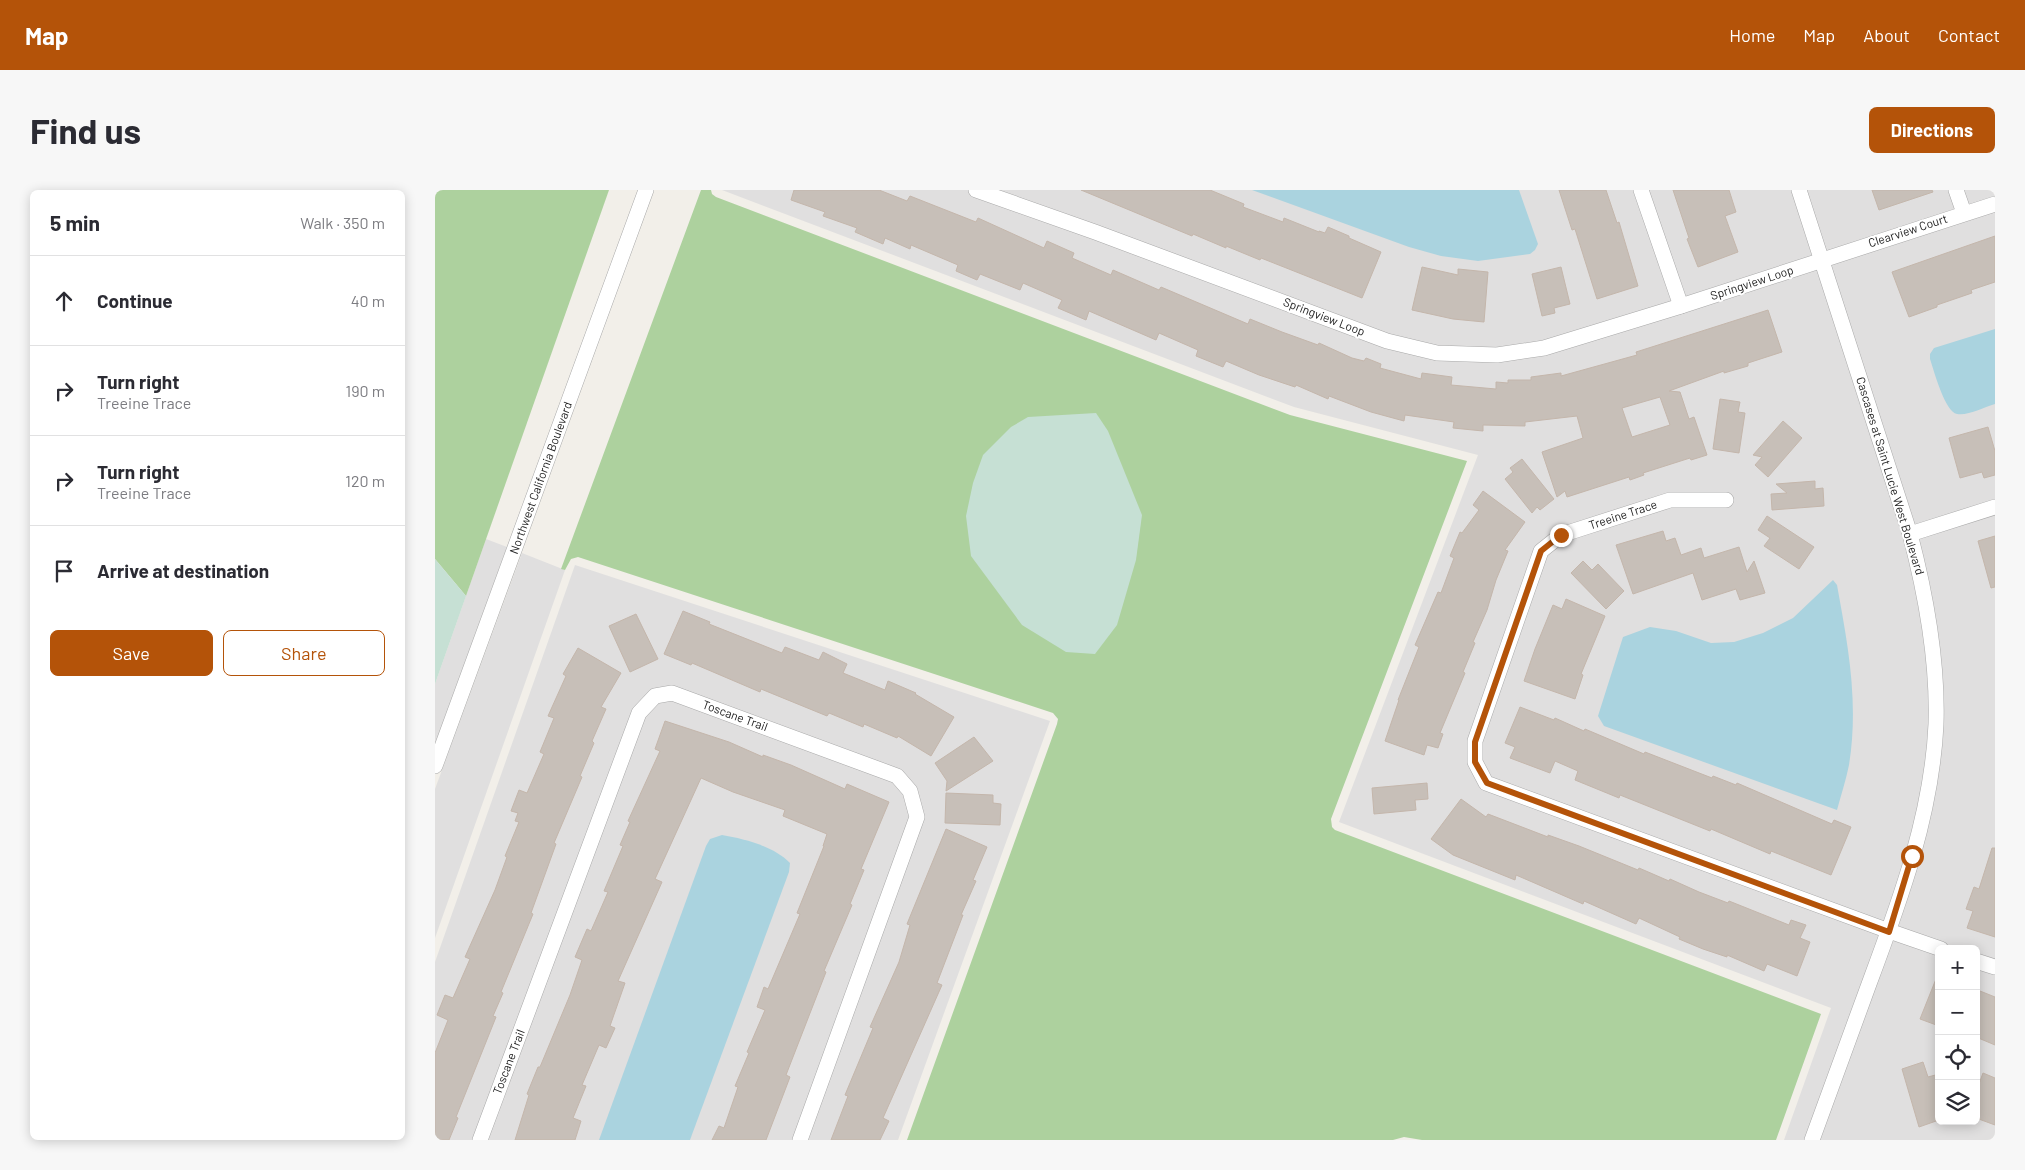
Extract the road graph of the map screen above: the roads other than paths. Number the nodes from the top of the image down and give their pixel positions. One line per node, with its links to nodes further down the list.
1 (646, 190): 13 (street, Northwest California Boulevard)
2 (976, 190): 9 (street, Springview Loop)
3 (1641, 190): 9 (street)
4 (1799, 190): 8 (street, Cascases at Saint Lucie West Boulevard)
5 (1957, 190): 7 (street)
6 (1995, 204): 7 (street, Clearview Court)
7 (1964, 213): 8 (street, Clearview Court)
8 (1822, 260): 9 (street, Springview Loop); 12 (street, Cascases at Saint Lucie West Boulevard)
9 (1681, 306)
10 (1726, 500): 14 (street, Treeine Trace)
11 (1995, 507): 12 (street)
12 (1910, 534): 14 (street, Cascases at Saint Lucie West Boulevard)
13 (435, 766)
14 (1889, 932): 15 (street, Treeine Trace); 20 (street, Cascases at Saint Lucie West Boulevard)
15 (1935, 947)
16 (1980, 961): 17 (street)
17 (1995, 967)
18 (480, 1140): 19 (street, Toscane Trail)
19 (800, 1140)
20 (1812, 1140)

